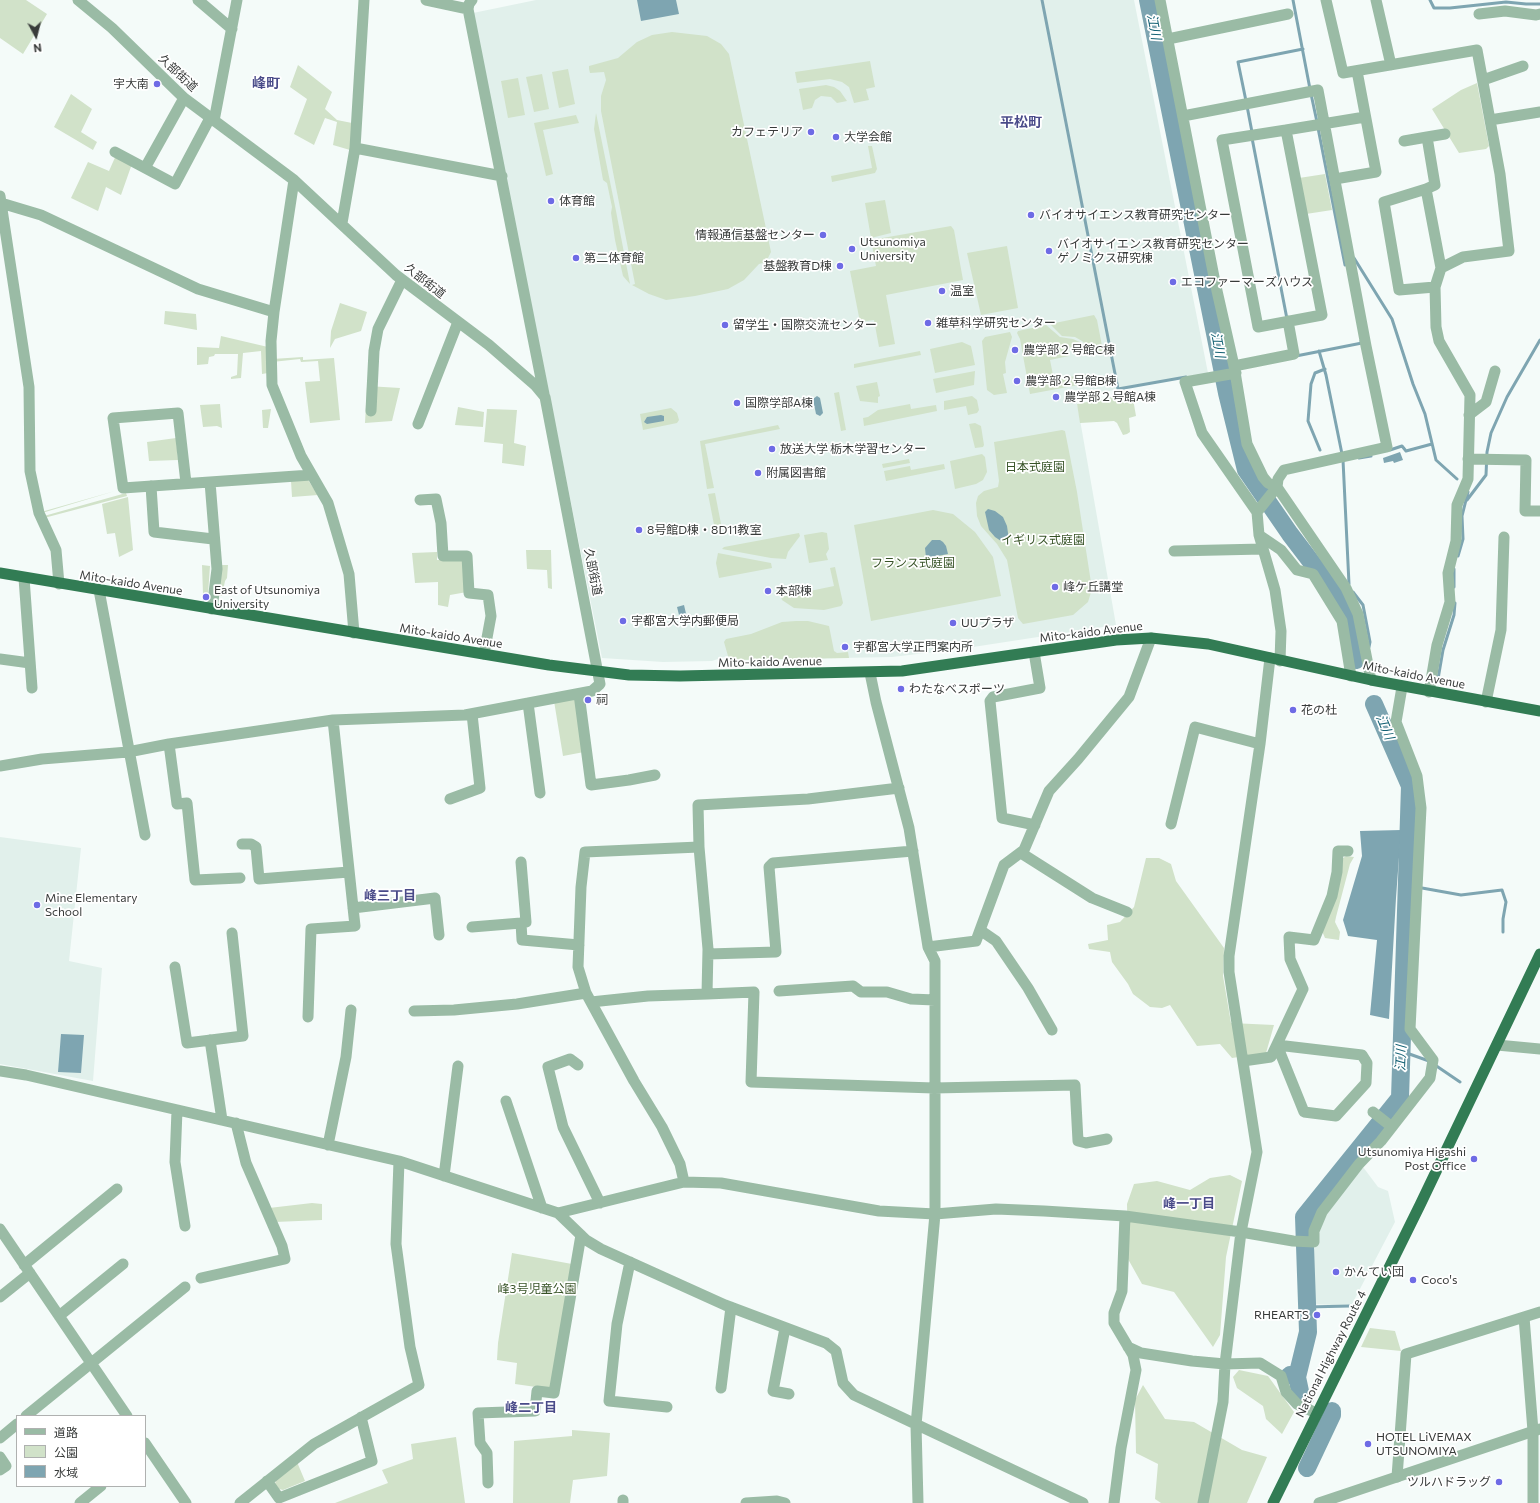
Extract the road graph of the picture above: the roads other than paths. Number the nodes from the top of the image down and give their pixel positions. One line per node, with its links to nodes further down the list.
1 (78, 0): 19 (street, 久部街道)
2 (198, 0): 13 (street)
3 (237, 0): 13 (street)
4 (364, 0): 30 (street)
5 (426, 0): 9 (street)
6 (1160, 0): 14 (street)
7 (1326, 0): 17 (street)
8 (1376, 0): 15 (street)
9 (470, 4): 33 (street)
10 (1288, 14): 14 (street)
11 (1479, 14): 12 (street)
12 (1540, 14)
13 (232, 29): 23 (street)
14 (1168, 39): 21 (street)
15 (1391, 65): 17 (street); 18 (street)
16 (1523, 66): 18 (street)
17 (1356, 71): 22 (street)
18 (1483, 80): 24 (street)
19 (184, 98): 23 (street, 久部街道); 32 (street)
20 (1540, 112): 24 (street)
21 (1183, 116): 25 (street); 45 (street)
22 (1365, 117): 25 (street); 34 (street)
23 (212, 120): 32 (street); 35 (street, 久部街道)
24 (1490, 120): 39 (street)
25 (1324, 123): 26 (street); 34 (street)
26 (1286, 130): 43 (street); 43 (street)
27 (1445, 134): 28 (street)
28 (1427, 137): 29 (street); 36 (street)
29 (1404, 141)
30 (354, 148): 33 (street); 38 (street)
31 (115, 152): 32 (street)
32 (145, 168)
33 (502, 176): 47 (street)
34 (1335, 179): 56 (street)
35 (294, 180): 38 (street, 久部街道); 42 (street)
36 (1426, 189): 39 (street); 41 (street)
37 (1, 199): 42 (street); 67 (street)
38 (342, 223): 40 (street, 久部街道)
39 (1441, 268): 41 (street)
40 (402, 280): 44 (street, 久部街道); 48 (street)
41 (1435, 287): 49 (street)
42 (274, 312): 52 (street)
43 (1288, 321): 45 (street)
44 (458, 322): 47 (street, 久部街道); 50 (street)
45 (1235, 370): 56 (street); 59 (street)
46 (1495, 371): 49 (street)
47 (545, 396): 77 (street, 久部街道)
48 (371, 411)
49 (1469, 415): 51 (street)
50 (418, 424)
51 (1468, 459): 58 (street); 83 (street)
52 (311, 475): 53 (street); 70 (street)
53 (210, 482): 54 (street); 62 (street)
54 (186, 483): 55 (street); 55 (street)
55 (151, 486): 62 (street)
56 (1277, 487): 59 (street); 80 (street)
57 (420, 500): 73 (street)
58 (1540, 510)
59 (1257, 512): 60 (street)
60 (1259, 535): 63 (street); 79 (street)
61 (1504, 537): 85 (street)
62 (214, 538): 69 (street)
63 (1263, 549): 64 (street); 75 (street)
64 (1174, 551)
65 (0, 573): 66 (highway, Mito-kaido Avenue)
66 (24, 578): 67 (highway, Mito-kaido Avenue); 76 (street)
67 (59, 584): 68 (highway, Mito-kaido Avenue)
68 (99, 590): 69 (highway, Mito-kaido Avenue); 92 (street)
69 (212, 609): 70 (highway, Mito-kaido Avenue)
70 (354, 633): 73 (highway, Mito-kaido Avenue)
71 (1151, 638): 72 (highway, Mito-kaido Avenue); 75 (highway, Mito-kaido Avenue); 99 (street)
72 (1034, 652): 78 (highway, Mito-kaido Avenue); 99 (street)
73 (484, 654): 77 (highway, Mito-kaido Avenue)
74 (0, 660): 76 (street)
75 (1275, 660): 79 (highway, Mito-kaido Avenue); 91 (street)
76 (30, 663): 82 (street)
77 (599, 672): 78 (highway, Mito-kaido Avenue); 84 (street)
78 (870, 673): 95 (street)
79 (1351, 676): 80 (highway, Mito-kaido Avenue)
80 (1371, 680): 81 (highway, Mito-kaido Avenue)
81 (1402, 686): 83 (highway, Mito-kaido Avenue); 143 (street)
82 (32, 688)
83 (1429, 692): 85 (highway, Mito-kaido Avenue)
84 (579, 694): 86 (street); 94 (street)
85 (1486, 702): 87 (highway, Mito-kaido Avenue)
86 (528, 703): 88 (street); 96 (street)
87 (1540, 711)
88 (472, 714): 89 (street); 97 (street)
89 (333, 720): 90 (street); 107 (street)
90 (169, 744): 92 (street); 108 (street)
91 (1260, 744): 98 (street); 133 (street)
92 (128, 752): 93 (street); 100 (street)
93 (0, 766)
94 (655, 775)
95 (899, 788): 102 (street); 103 (street)
96 (540, 792)
97 (450, 799)
98 (1171, 824)
99 (1035, 825): 105 (street)
100 (145, 835)
101 (242, 844): 107 (street)
102 (699, 846): 116 (street); 118 (street)
103 (913, 851): 117 (street); 118 (street)
104 (1348, 851): 130 (street)
105 (1021, 853): 110 (street); 113 (street)
106 (521, 862): 111 (street)
107 (349, 872): 109 (street)
108 (240, 878)
109 (353, 908): 115 (street); 127 (street)
110 (1127, 912)
111 (521, 923): 112 (street); 116 (street)
112 (472, 927)
113 (980, 930): 117 (street); 128 (street)
114 (232, 933): 129 (street)
115 (439, 935)
116 (579, 945): 123 (street)
117 (928, 947): 124 (street)
118 (708, 954): 122 (street)
119 (1540, 954): 131 (highway, National Highway Route 4)
120 (175, 967): 129 (street)
121 (779, 991): 124 (street)
122 (707, 994): 123 (street); 137 (street)
123 (588, 998): 126 (street); 148 (street)
124 (935, 1000): 137 (street)
125 (351, 1010): 145 (street)
126 (414, 1011)
127 (308, 1017)
128 (1052, 1030)
129 (210, 1040): 141 (street)
130 (1277, 1045): 130 (street); 133 (street)
131 (1497, 1045): 132 (street); 176 (highway, National Highway Route 4)
132 (1540, 1049)
133 (1243, 1061): 157 (street)
134 (578, 1065): 150 (street)
135 (458, 1066): 147 (street)
136 (0, 1070): 139 (street)
137 (934, 1088): 144 (street); 153 (street)
138 (506, 1101): 151 (street)
139 (177, 1110): 141 (street); 155 (street)
140 (1375, 1114): 143 (street)
141 (222, 1120): 142 (street)
142 (236, 1123): 145 (street); 162 (street)
143 (1390, 1126): 157 (street)
144 (1108, 1139)
145 (328, 1145): 146 (street)
146 (399, 1161): 147 (street); 179 (street)
147 (444, 1176): 151 (street)
148 (684, 1182): 150 (street); 153 (street)
149 (117, 1189): 161 (street)
150 (600, 1203): 152 (street)
151 (542, 1208): 152 (street)
152 (558, 1213): 158 (street)
153 (935, 1214): 154 (street); 181 (street)
154 (1125, 1216): 157 (street); 170 (street)
155 (185, 1226)
156 (0, 1229): 161 (street)
157 (1242, 1232): 172 (street)
158 (581, 1235): 159 (street); 189 (street)
159 (630, 1262): 165 (street); 175 (street)
160 (123, 1264): 167 (street)
161 (27, 1269): 164 (street); 167 (street)
162 (201, 1278)
163 (185, 1287): 171 (street)
164 (0, 1297)
165 (731, 1308): 169 (street); 173 (street)
166 (1540, 1312): 168 (street)
167 (59, 1316): 171 (street)
168 (1524, 1317): 182 (street); 187 (street)
169 (785, 1328): 174 (street); 181 (street)
170 (1128, 1347): 172 (street); 199 (street)
171 (91, 1363): 177 (street); 178 (street)
172 (1225, 1364): 176 (street); 200 (street)
173 (720, 1388)
174 (789, 1394)
175 (667, 1407)
176 (1316, 1413): 201 (highway, National Highway Route 4)
177 (122, 1414)
178 (27, 1415)
179 (361, 1417): 188 (street); 188 (street)
180 (16, 1425): 183 (street)
181 (916, 1426): 197 (street); 198 (street)
182 (1537, 1430): 187 (street); 203 (street)
183 (0, 1438)
184 (146, 1448): 193 (street)
185 (0, 1457): 186 (street)
186 (0, 1470)
187 (1397, 1477): 191 (street)
188 (267, 1481): 194 (street)
189 (488, 1483)
190 (101, 1487): 192 (street)
191 (1340, 1499): 202 (street)
192 (80, 1503)
193 (186, 1503)
194 (240, 1503)
195 (746, 1503): 196 (street)
196 (785, 1503)
197 (918, 1503)
198 (1083, 1503)
199 (1114, 1503)
200 (1203, 1503)
201 (1273, 1503)
202 (1320, 1503)
203 (1533, 1503)

